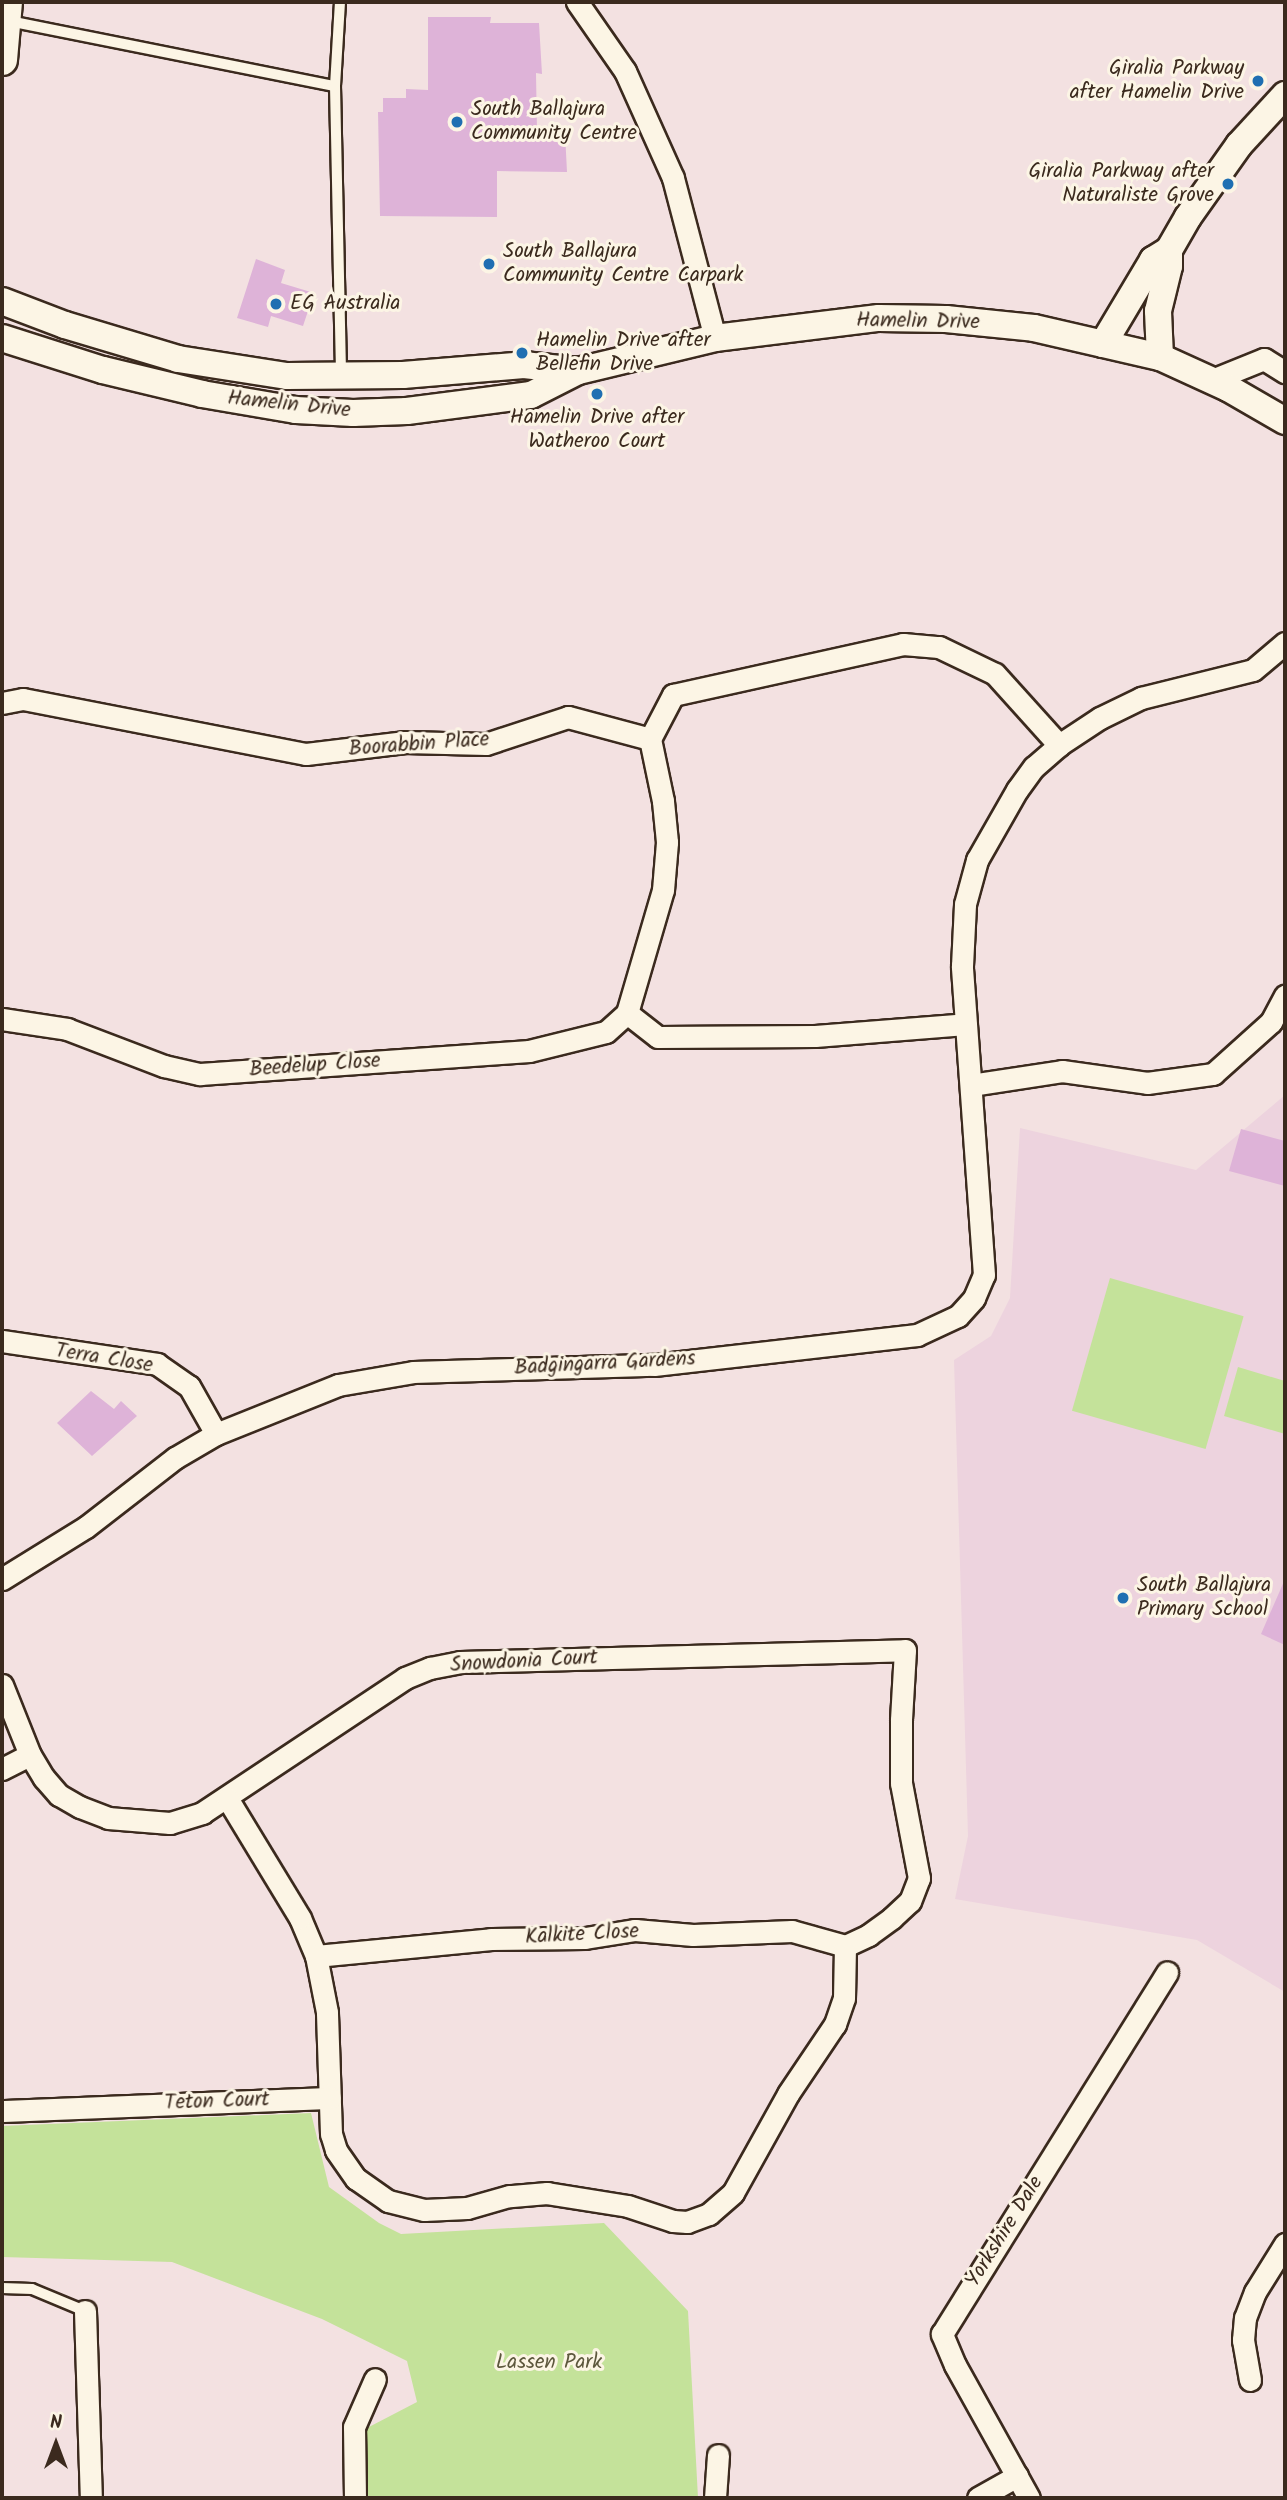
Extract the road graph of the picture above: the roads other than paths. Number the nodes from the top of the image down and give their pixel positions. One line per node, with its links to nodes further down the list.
1 (340, 2): 5 (lane)
2 (582, 3): 10 (street)
3 (7, 11): 4 (main road); 5 (lane)
4 (2, 60)
5 (335, 86): 15 (lane)
6 (1285, 95): 7 (street)
7 (1169, 250): 11 (street); 12 (street)
8 (2, 301): 15 (street, Hamelin Drive)
9 (2, 338): 13 (street, Hamelin Drive)
10 (715, 338): 11 (street, Hamelin Drive); 13 (street, Hamelin Drive)
11 (1103, 344): 12 (street, Hamelin Drive)
12 (1160, 357): 16 (street, Hamelin Drive)
13 (578, 371): 15 (street, Hamelin Drive)
14 (1285, 372): 16 (street)
15 (341, 377)
16 (1212, 380): 17 (street, Hamelin Drive)
17 (1285, 421)
18 (1285, 643): 21 (street, Badgingarra Gardens)
19 (2, 703): 20 (street, Boorabbin Place)
20 (650, 739): 21 (street); 23 (street)
21 (1059, 746): 25 (street, Badgingarra Gardens)
22 (1285, 996): 26 (street)
23 (627, 1013): 24 (street, Beedelup Close); 25 (street)
24 (2, 1019)
25 (966, 1024): 26 (street, Badgingarra Gardens)
26 (971, 1085): 28 (street, Badgingarra Gardens)
27 (2, 1341): 28 (street, Terra Close)
28 (216, 1434): 29 (street, Badgingarra Gardens)
29 (2, 1579)
30 (2, 1685): 31 (street, Snowdonia Court)
31 (30, 1755): 32 (street); 33 (street, Snowdonia Court)
32 (2, 1769)
33 (227, 1798): 34 (street, Snowdonia Court); 35 (street)
34 (845, 1947): 35 (street, Kalkite Close); 37 (street)
35 (316, 1955): 37 (street)
36 (1167, 1972): 45 (street, Yorkshire Dale)
37 (330, 2098): 38 (street, Teton Court)
38 (2, 2111)
39 (1285, 2244): 43 (street)
40 (2, 2288): 41 (lane)
41 (85, 2311): 46 (street)
42 (375, 2379): 47 (street)
43 (1250, 2380)
44 (718, 2455): 48 (street)
45 (1017, 2476): 49 (street); 50 (street, Yorkshire Dale)
46 (91, 2498)
47 (355, 2498)
48 (715, 2498)
49 (978, 2498)
50 (1029, 2498)

